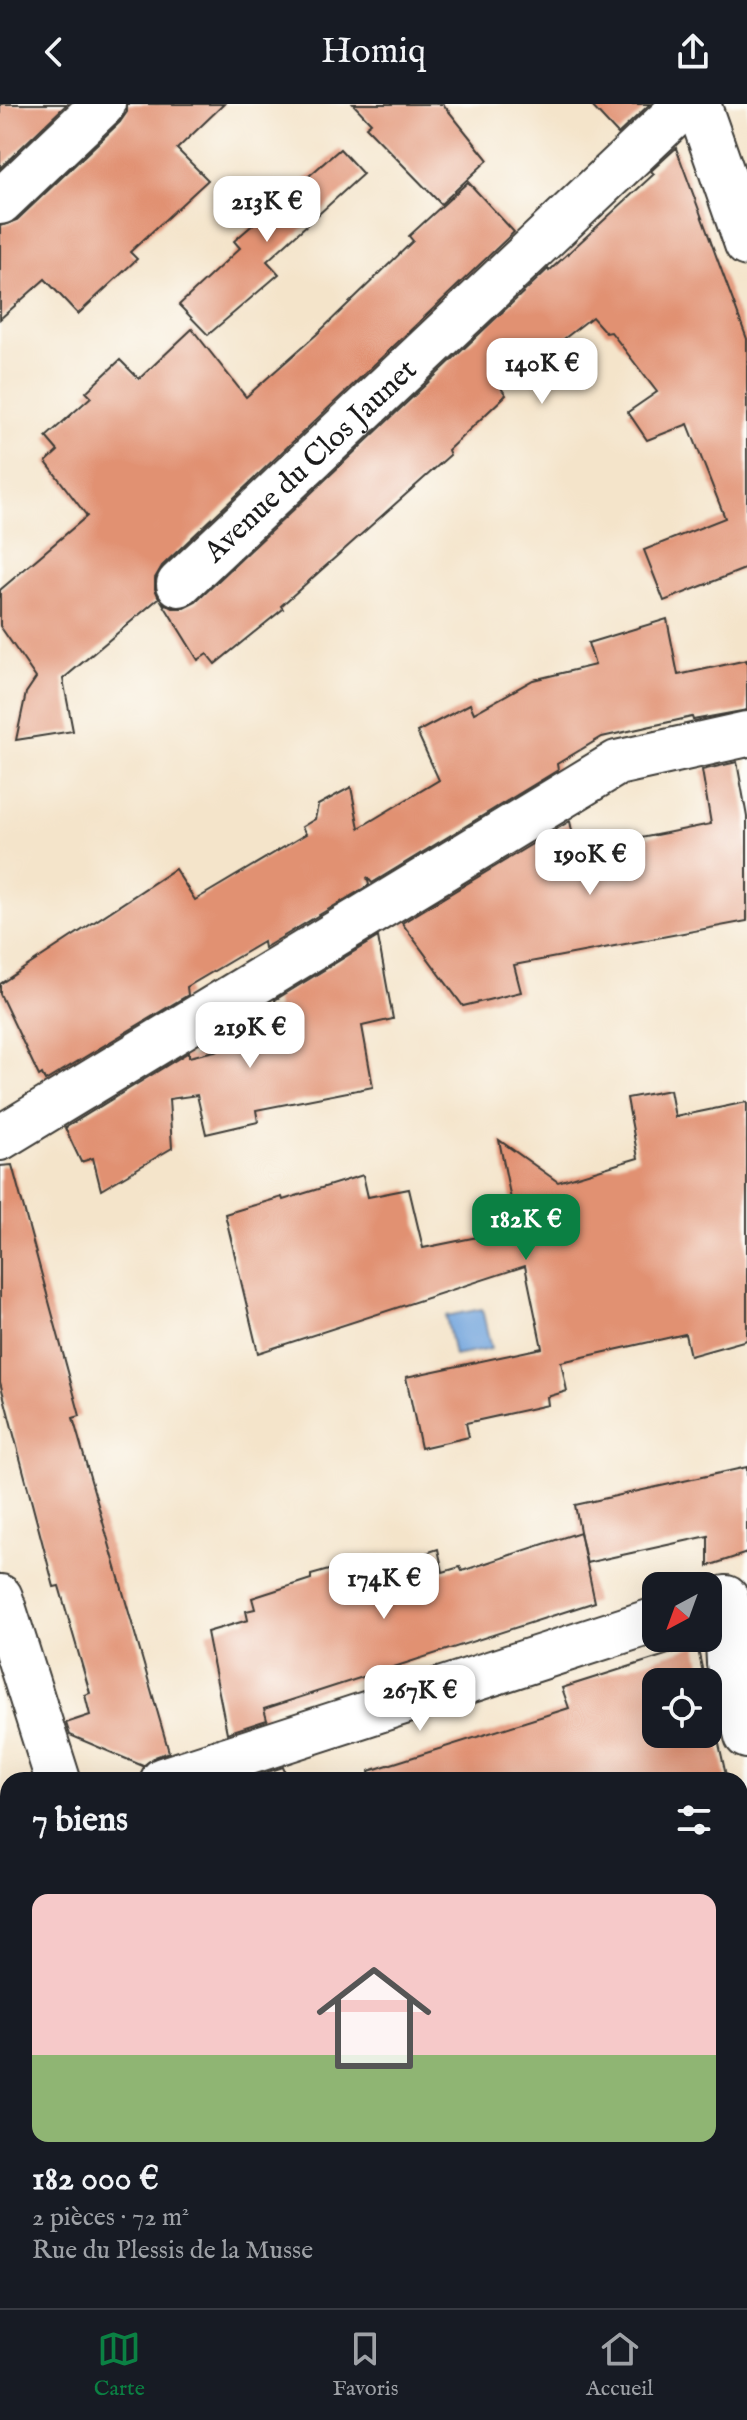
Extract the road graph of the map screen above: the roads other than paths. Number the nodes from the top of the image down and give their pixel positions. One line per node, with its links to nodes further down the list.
1 (103, 104): 4 (street)
2 (686, 104): 6 (street, Avenue du Clos Jaunet)
3 (698, 104): 5 (street)
4 (0, 202)
5 (747, 244)
6 (179, 584)
7 (747, 734): 8 (street)
8 (0, 1138)
9 (0, 1597): 13 (street)
10 (727, 1597): 12 (street)
11 (642, 1625): 14 (street)
12 (747, 1736)
13 (55, 1772)
14 (188, 1772)

